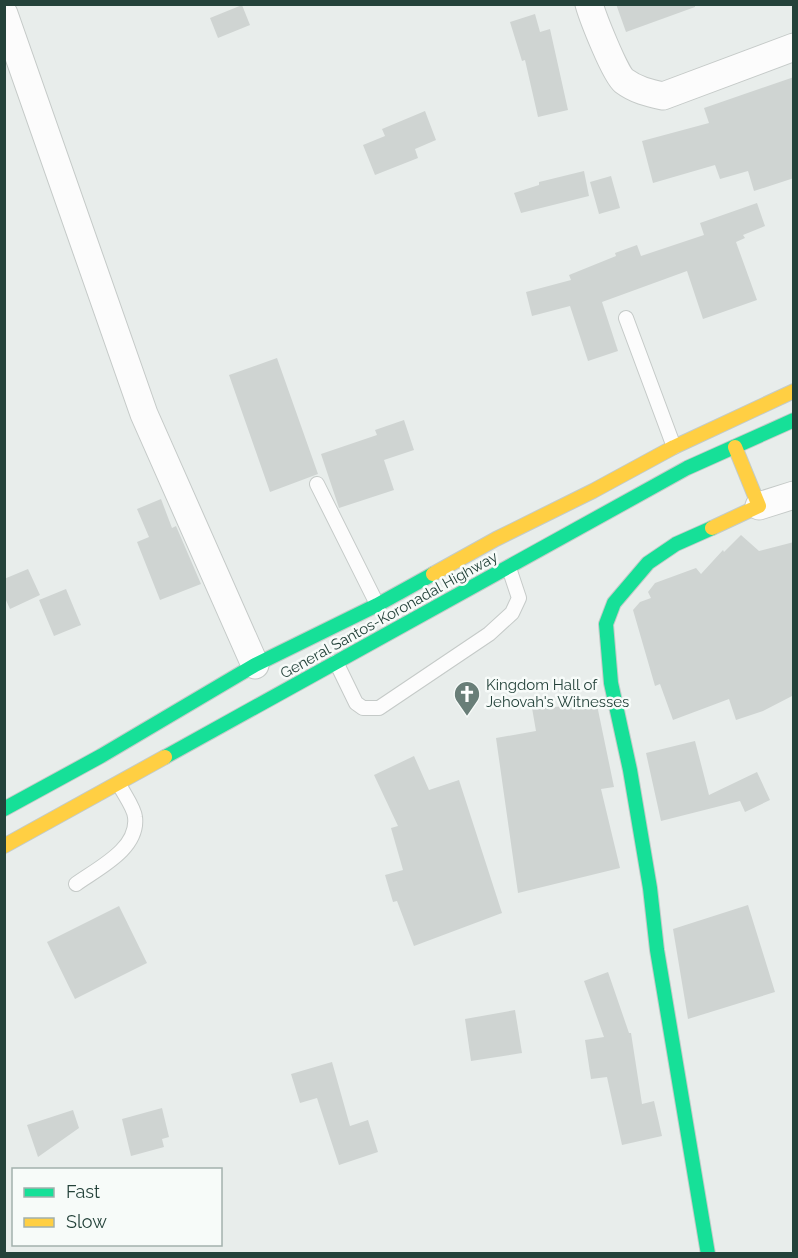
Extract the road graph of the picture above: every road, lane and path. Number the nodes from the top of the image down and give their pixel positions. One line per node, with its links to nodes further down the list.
1 (589, 4): 3 (street)
2 (4, 14): 15 (street)
3 (794, 47)
4 (626, 318): 7 (lane)
5 (794, 391): 7 (main road, General Santos-Koronadal Highway)
6 (794, 420): 8 (main road, General Santos-Koronadal Highway)
7 (674, 447): 13 (main road, General Santos-Koronadal Highway)
8 (735, 447): 11 (main road); 12 (main road, General Santos-Koronadal Highway)
9 (317, 484): 13 (lane)
10 (794, 495): 11 (street)
11 (759, 506): 20 (main road)
12 (509, 568): 13 (main road, General Santos-Koronadal Highway); 14 (lane)
13 (384, 619): 14 (main road, General Santos-Koronadal Highway); 15 (main road, General Santos-Koronadal Highway)
14 (336, 662): 16 (main road, General Santos-Koronadal Highway)
15 (255, 665): 17 (main road, General Santos-Koronadal Highway)
16 (118, 784): 18 (main road, General Santos-Koronadal Highway); 19 (lane)
17 (4, 809)
18 (4, 846)
19 (76, 884)
20 (708, 1254)

